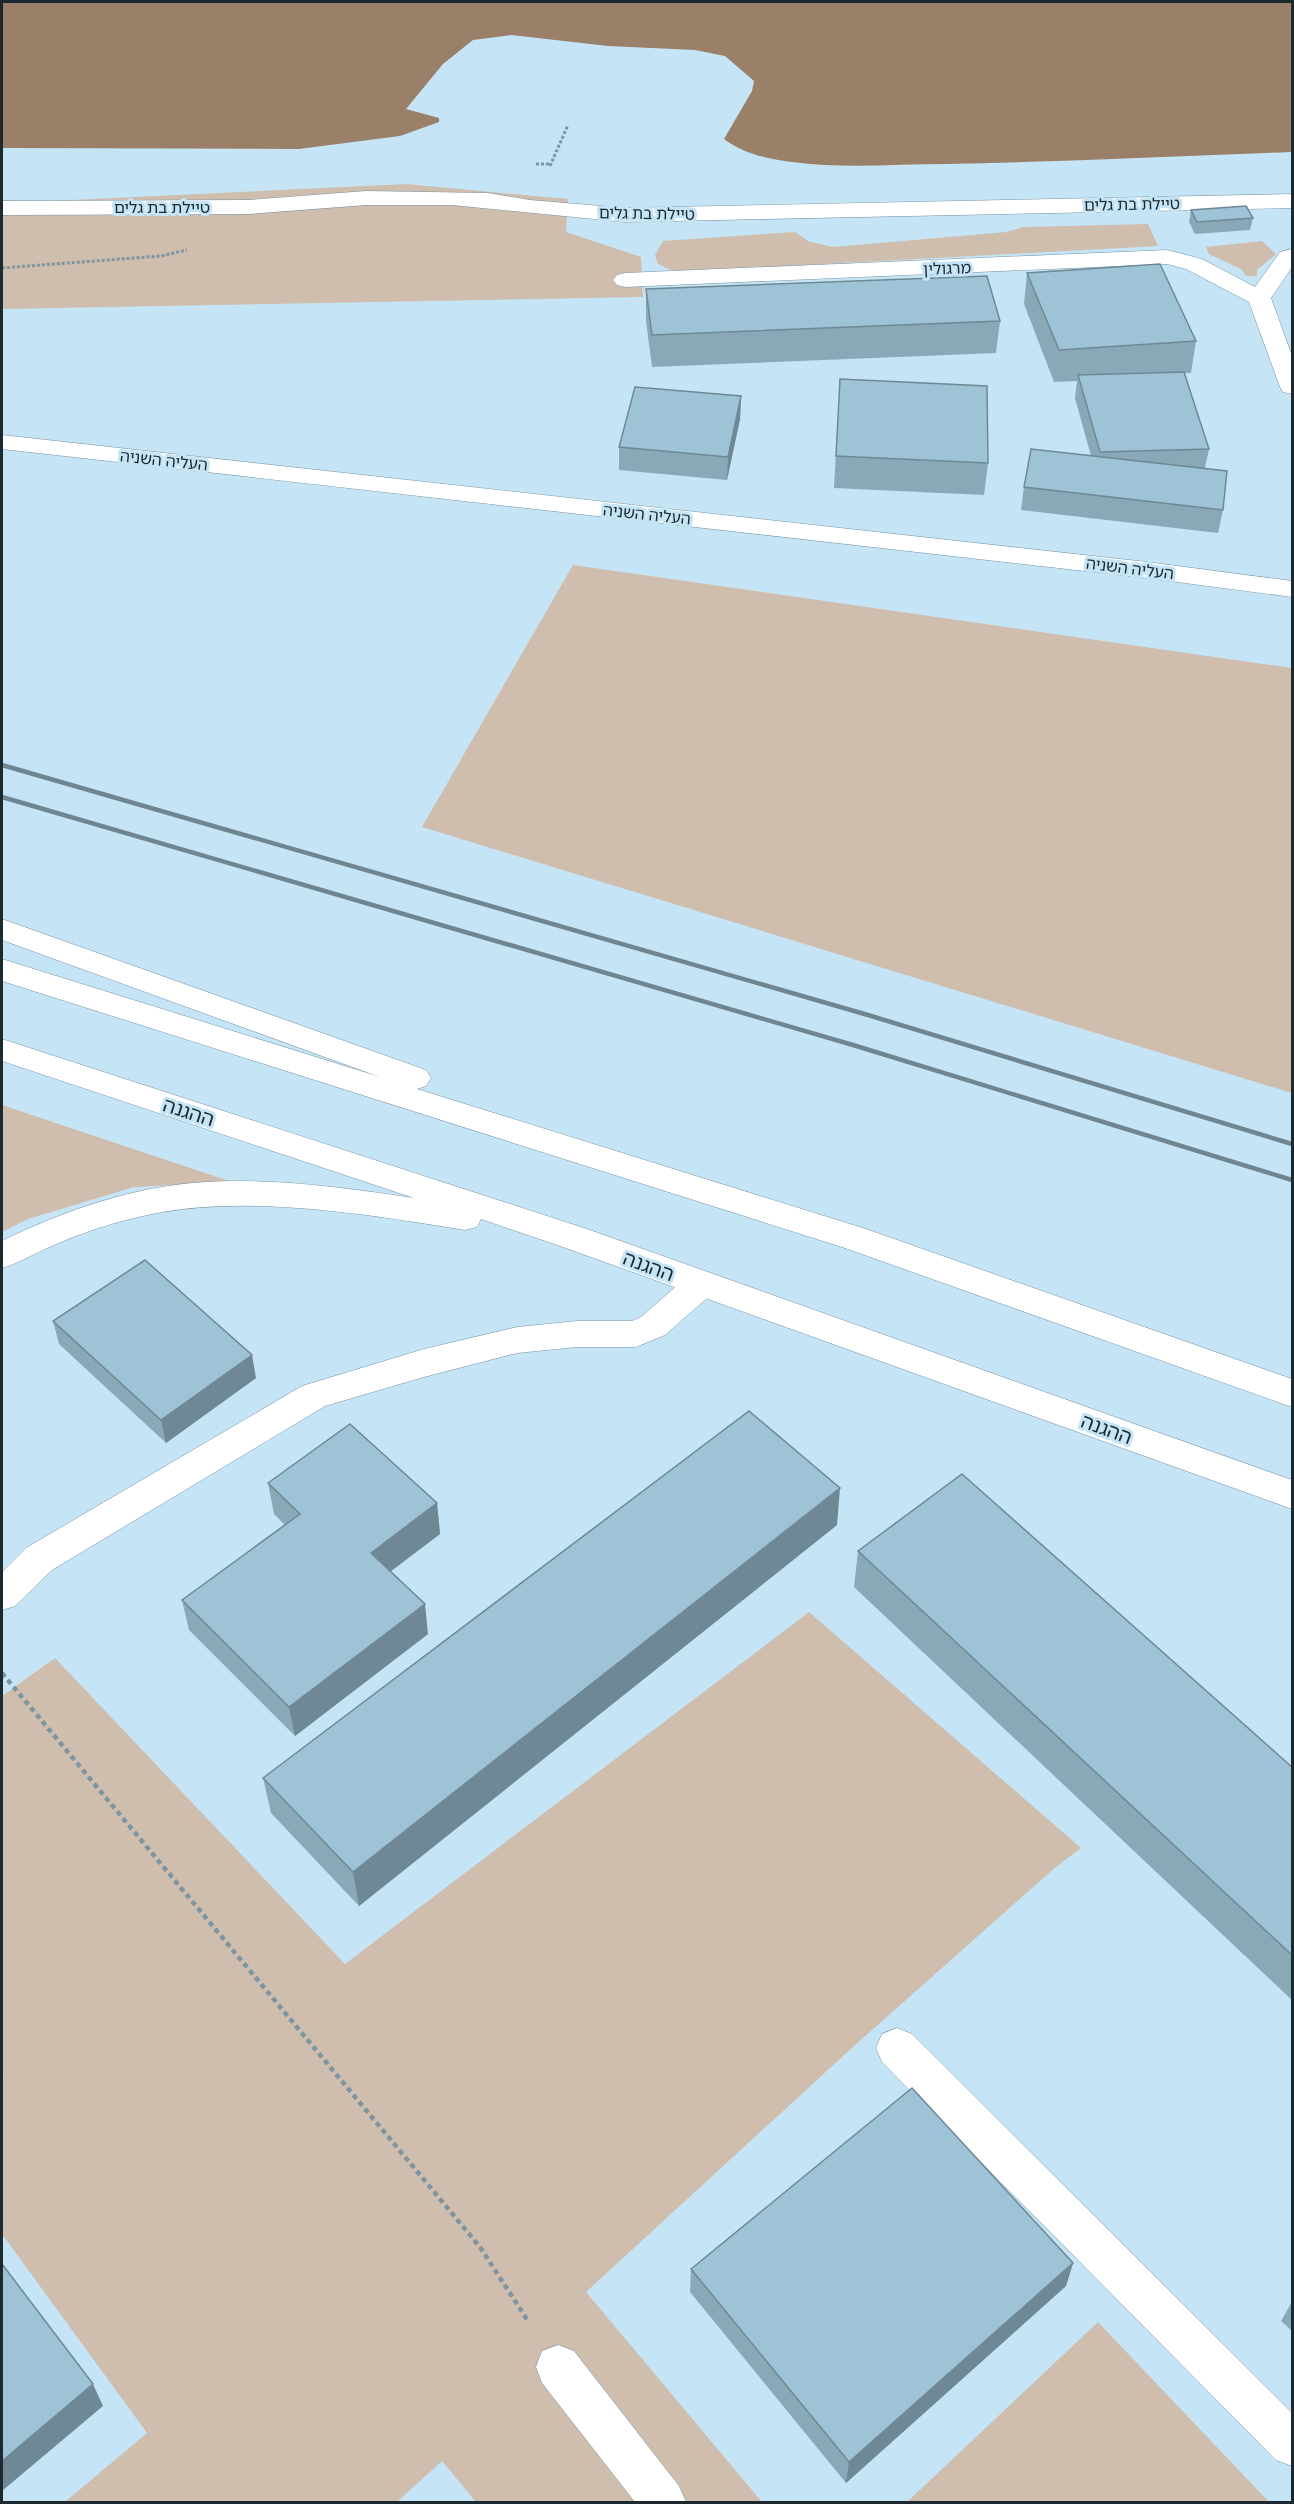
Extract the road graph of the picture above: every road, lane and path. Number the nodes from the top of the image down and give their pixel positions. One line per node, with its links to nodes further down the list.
1 (1293, 201): 2 (main road, טיילת בת גלים)
2 (249, 207): 3 (main road, טיילת בת גלים); 5 (path)
3 (2, 208)
4 (1293, 256): 7 (main road)
5 (2, 268)
6 (625, 280): 7 (main road, מרגולין)
7 (1259, 298): 8 (main road)
8 (1293, 387)
9 (2, 442): 10 (main road, העליה השניה)
10 (1293, 589)
11 (2, 929): 15 (main road)
12 (2, 970): 15 (main road)
13 (2, 1050): 14 (main road, ההגנה)
14 (575, 1238): 16 (main road); 17 (main road, ההגנה)
15 (854, 1238): 18 (main road)
16 (2, 1255)
17 (701, 1284): 19 (main road, ההגנה); 20 (main road)
18 (1293, 1393)
19 (1293, 1495)
20 (2, 1595)
21 (2, 1672): 23 (path)
22 (897, 2048): 24 (main road)
23 (558, 2367): 25 (main road)
24 (1293, 2444)
25 (663, 2502)

